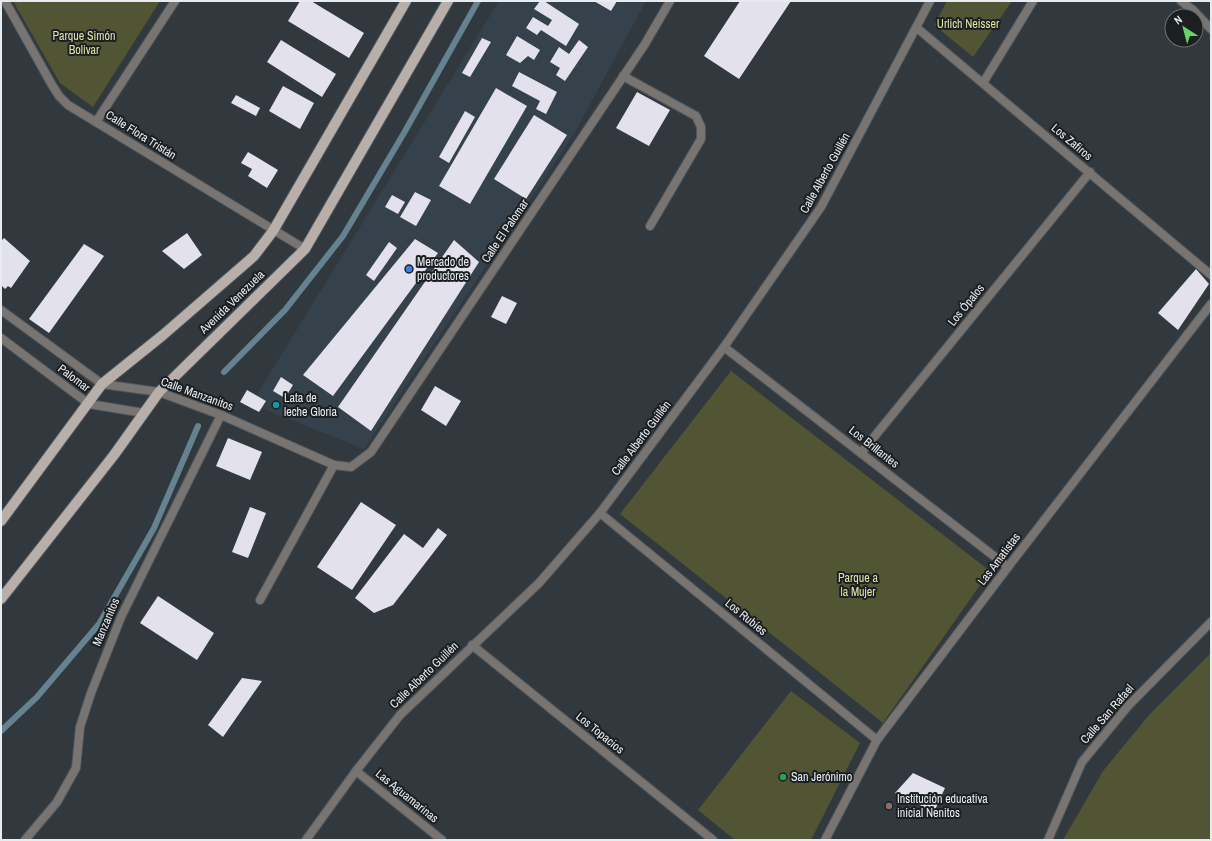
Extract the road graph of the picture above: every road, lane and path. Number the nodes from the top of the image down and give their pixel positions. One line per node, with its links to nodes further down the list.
1 (6, 1): 13 (street, Calle Flora Tristán)
2 (175, 1): 13 (street)
3 (406, 1): 16 (main road, Avenida Venezuela)
4 (448, 1): 17 (main road, Avenida Venezuela)
5 (670, 1): 11 (street, Calle El Palomar)
6 (930, 1): 9 (street, Calle Alberto Guillén)
7 (1033, 1): 12 (street)
8 (1181, 1): 10 (street)
9 (917, 28): 12 (street, Los Zafiros); 22 (street, Calle Alberto Guillén)
10 (1211, 29)
11 (623, 76): 15 (street); 30 (street, Calle El Palomar)
12 (983, 83): 14 (street, Los Zafiros)
13 (96, 122): 16 (street, Calle Flora Tristán)
14 (1090, 172): 18 (street, Los Zafiros); 28 (street, Los Ópalos)
15 (650, 226)
16 (273, 230): 17 (street, Calle Flora Tristán); 23 (main road, Avenida Venezuela)
17 (305, 249): 24 (main road, Avenida Venezuela)
18 (1211, 275)
19 (1211, 304): 33 (street, Las Amatistas)
20 (1, 310): 23 (street, Calle Manzanitos)
21 (1, 338): 25 (street, Palomar)
22 (724, 347): 28 (street, Los Brillantes); 31 (street, Calle Alberto Guillén)
23 (102, 384): 24 (street, Calle Manzanitos); 25 (main road, Avenida Venezuela)
24 (159, 392): 26 (main road, Avenida Venezuela); 27 (street, Calle Manzanitos)
25 (89, 404): 26 (street, Palomar); 32 (main road, Avenida Venezuela)
26 (144, 413): 34 (main road, Avenida Venezuela)
27 (218, 413): 29 (street, Calle Manzanitos); 40 (street, Manzanitos)
28 (861, 452): 33 (street, Los Brillantes)
29 (334, 465): 30 (street, Calle Manzanitos); 35 (street)
30 (351, 467)
31 (600, 513): 37 (street, Calle Alberto Guillén); 38 (street, Los Rubíes)
32 (1, 521)
33 (1008, 566): 38 (street, Las Amatistas)
34 (1, 599)
35 (260, 600)
36 (1211, 622): 45 (street, Calle San Rafael)
37 (472, 645): 39 (street, Calle Alberto Guillén); 43 (street, Los Topacios)
38 (877, 740): 44 (street, Las Amatistas)
39 (356, 771): 41 (street, Calle Alberto Guillén); 42 (street, Las Aguamarinas)
40 (25, 840)
41 (306, 840)
42 (442, 840)
43 (713, 840)
44 (825, 840)
45 (1048, 840)

